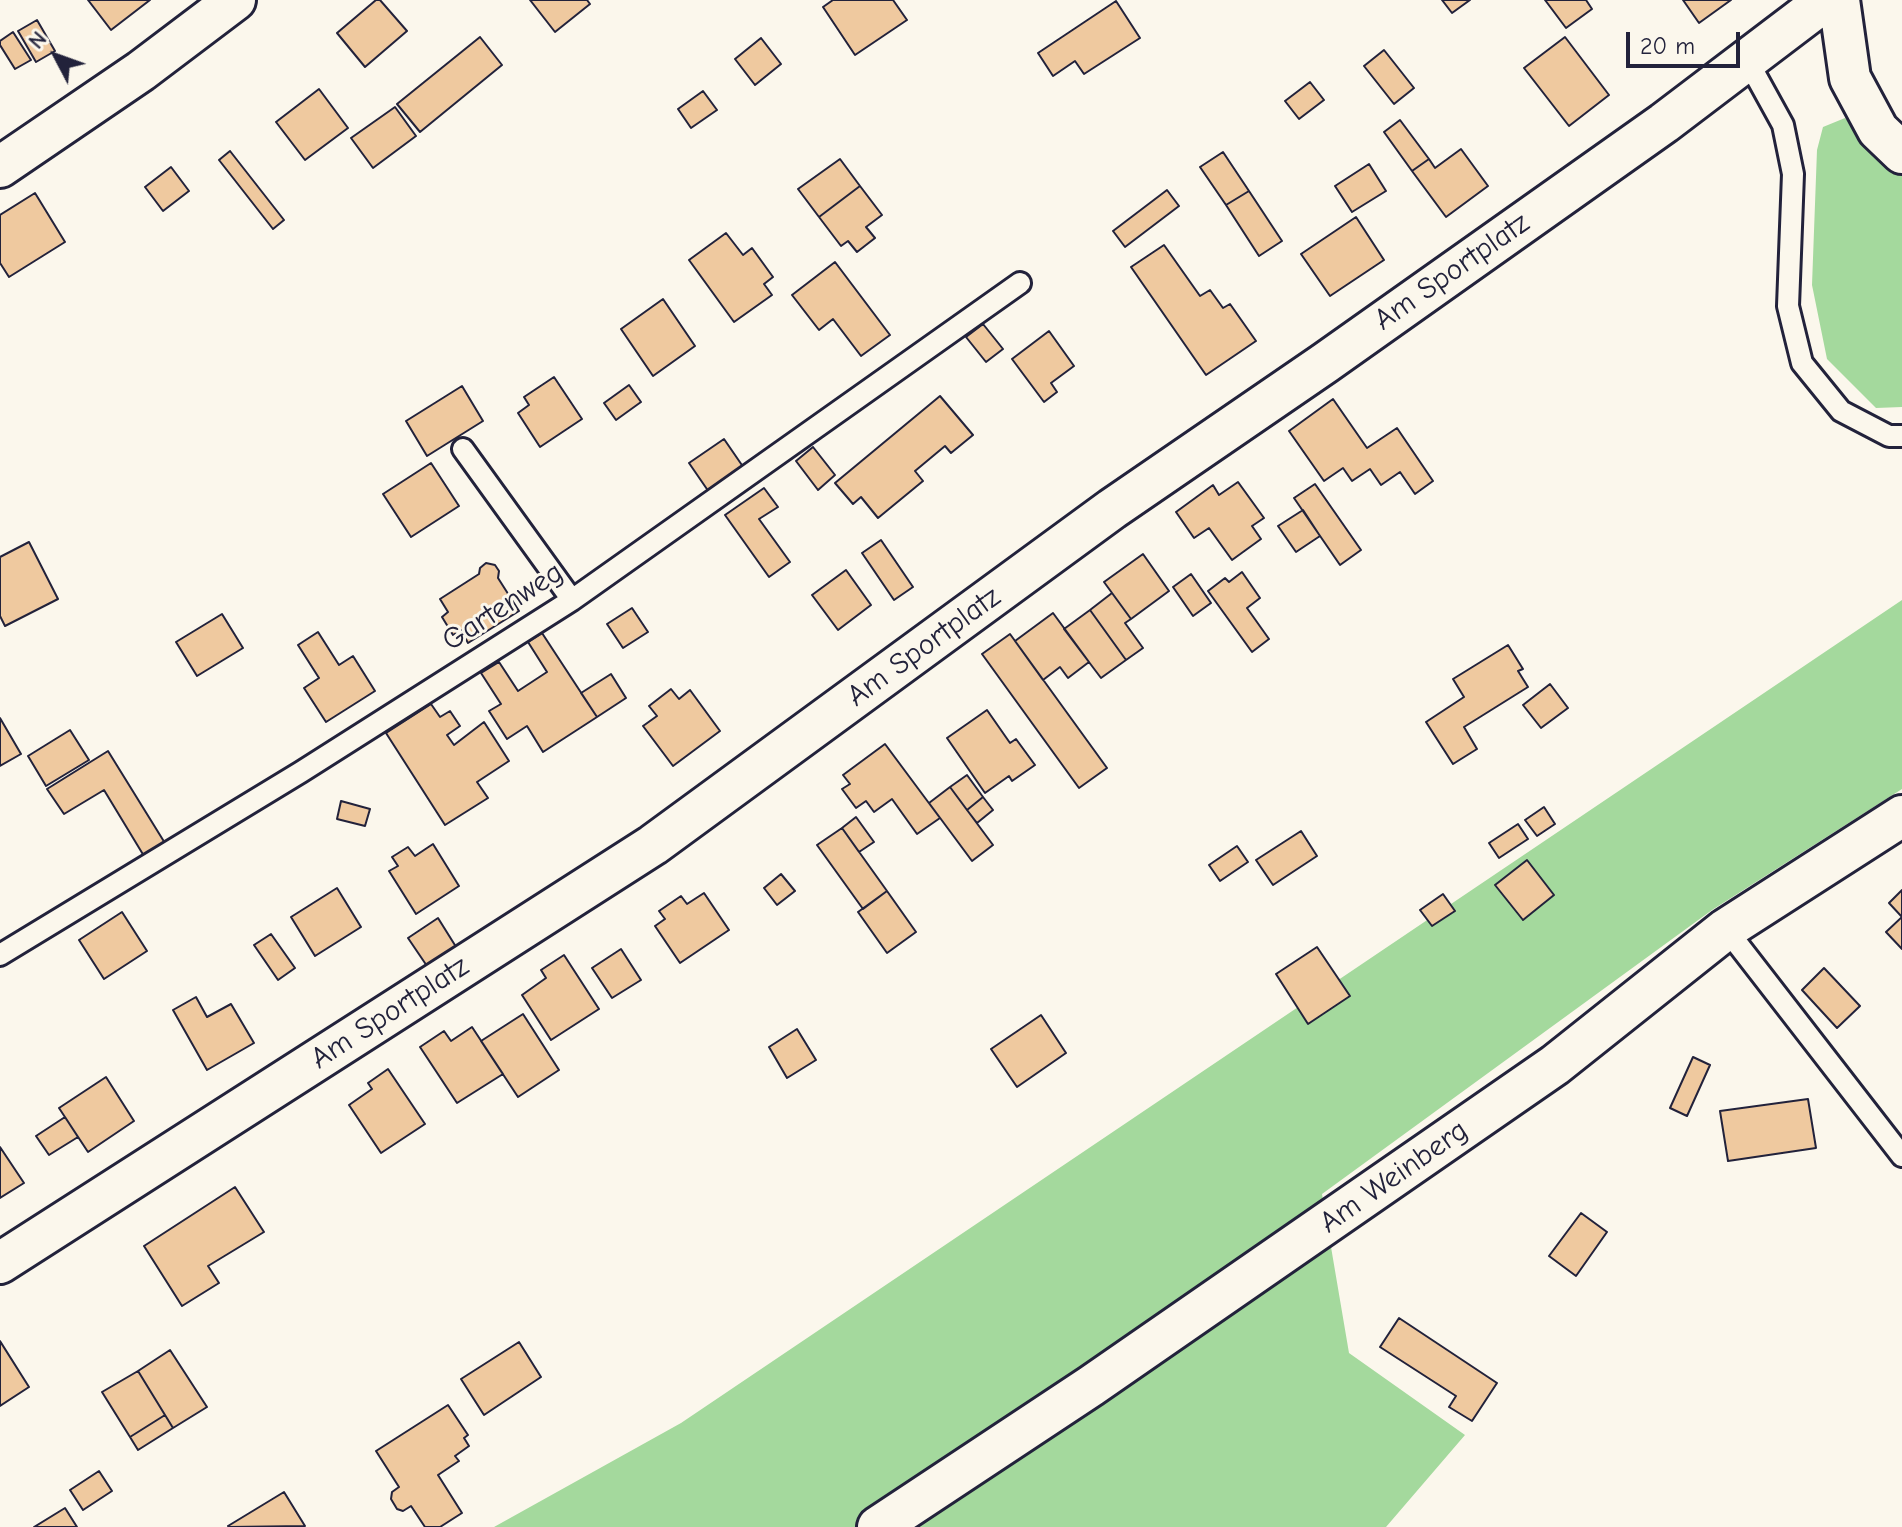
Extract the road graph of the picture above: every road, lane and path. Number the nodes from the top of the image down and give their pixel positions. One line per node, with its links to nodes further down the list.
1 (235, 0): 6 (street)
2 (1826, 0): 4 (street, Am Sportplatz)
3 (1839, 0): 5 (street)
4 (1750, 57): 8 (lane); 15 (street, Am Sportplatz)
5 (1902, 153)
6 (0, 167)
7 (1020, 283): 10 (lane, Gartenweg)
8 (1902, 436)
9 (463, 449): 10 (lane)
10 (572, 600): 13 (lane, Gartenweg)
11 (1902, 816): 12 (street, Am Weinberg)
12 (1726, 929): 14 (lane); 16 (street, Am Weinberg)
13 (0, 955)
14 (1902, 1156)
15 (0, 1263)
16 (878, 1527)

